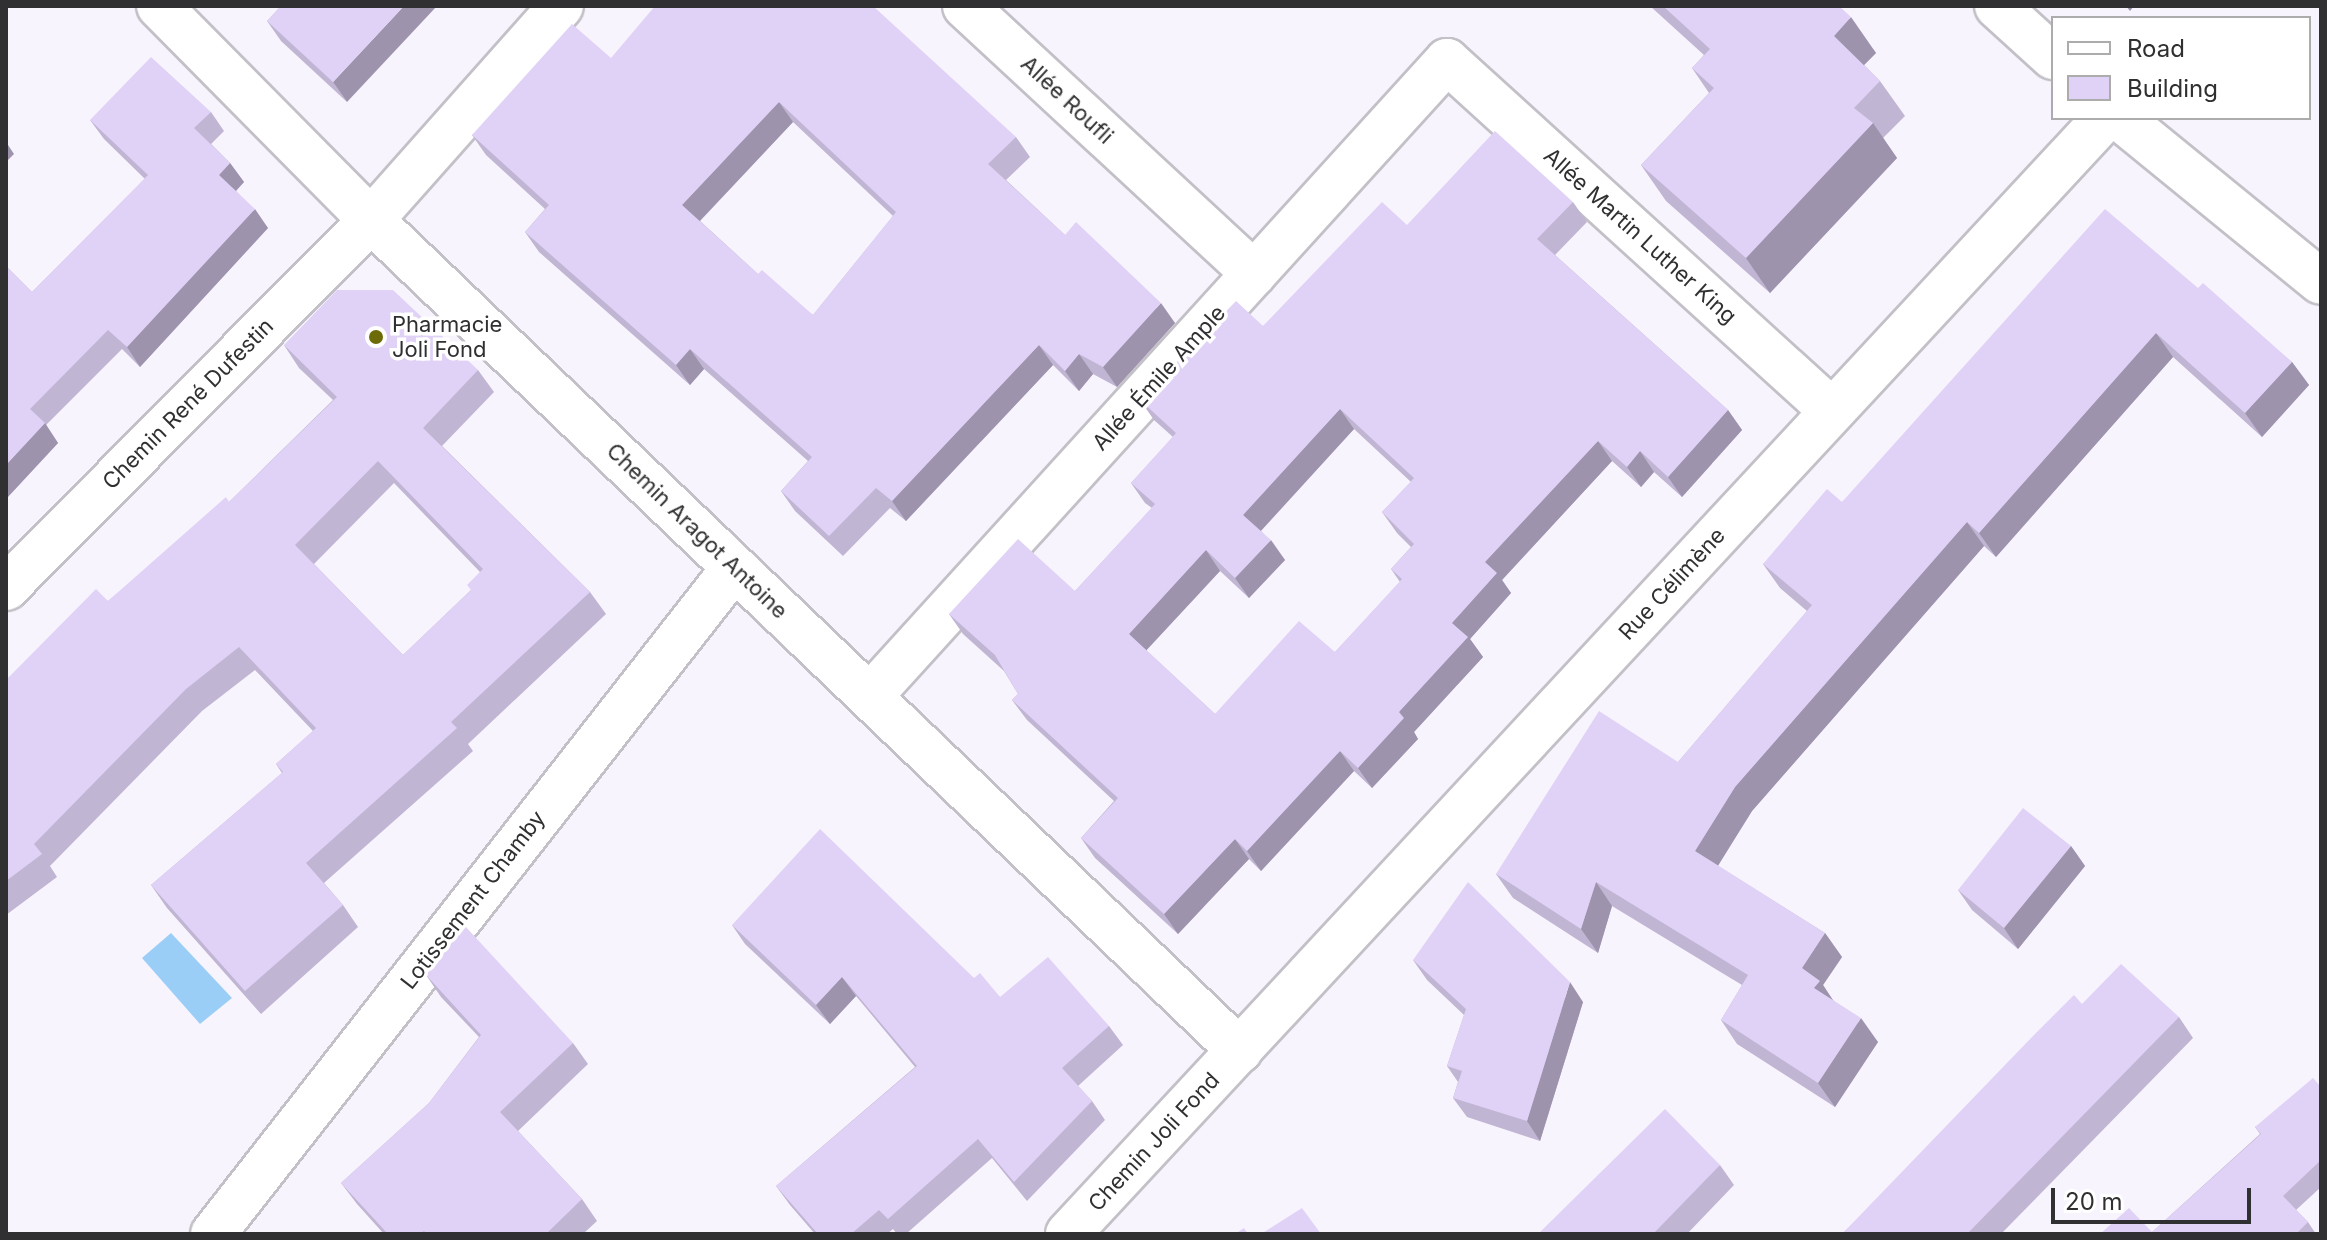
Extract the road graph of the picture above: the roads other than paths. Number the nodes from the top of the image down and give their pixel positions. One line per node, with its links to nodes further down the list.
1 (159, 6): 9 (street, Chemin Aragot Antoine)
2 (561, 6): 9 (street, Chemin René Dufestin)
3 (965, 6): 10 (street, Allée Roufli)
4 (1997, 6): 5 (street)
5 (2051, 55)
6 (1447, 61): 10 (street, Allée Émile Ample); 12 (street, Allée Martin Luther King)
7 (2103, 120): 12 (street, Rue Célimène)
8 (2122, 120): 11 (street)
9 (371, 220): 13 (street, Chemin Aragot Antoine); 14 (street, Chemin René Dufestin)
10 (1254, 274): 15 (street, Allée Émile Ample)
11 (2321, 282)
12 (1832, 411): 16 (street, Rue Célimène)
13 (734, 568): 15 (street, Chemin Aragot Antoine); 17 (street, Lotissement Chamby)
14 (6, 588)
15 (870, 696): 16 (street, Chemin Aragot Antoine)
16 (1240, 1051): 18 (street, Chemin Joli Fond)
17 (213, 1234)
18 (1068, 1234)

